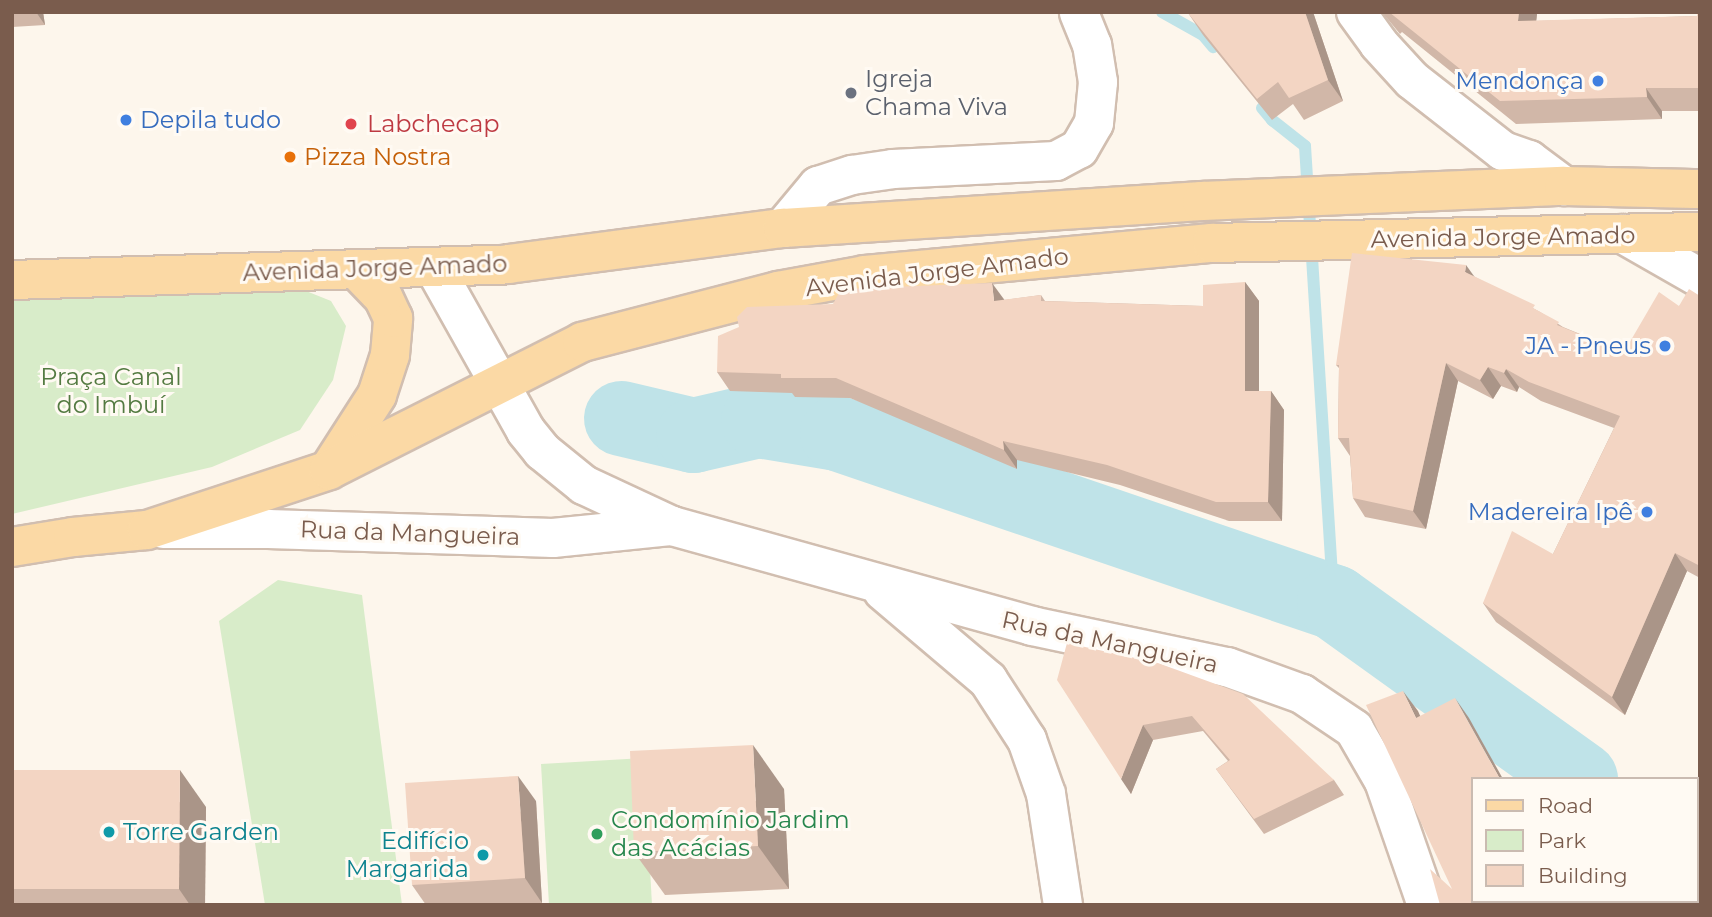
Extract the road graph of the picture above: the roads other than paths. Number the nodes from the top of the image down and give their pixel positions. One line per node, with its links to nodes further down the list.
1 (1079, 12): 5 (street)
2 (1356, 12): 3 (street)
3 (1564, 186): 4 (main road, Avenida Jorge Amado); 5 (main road, Avenida Jorge Amado)
4 (1700, 189)
5 (783, 228): 8 (main road, Avenida Jorge Amado)
6 (1700, 232): 7 (main road, Avenida Jorge Amado)
7 (1623, 234): 10 (street); 12 (main road, Avenida Jorge Amado)
8 (434, 267): 9 (main road, Avenida Jorge Amado); 12 (street, Rua da Mangueira)
9 (358, 271): 11 (main road, Avenida Jorge Amado); 13 (main road)
10 (1700, 278)
11 (12, 280)
12 (500, 383): 13 (main road, Avenida Jorge Amado); 14 (street, Rua da Mangueira)
13 (329, 470): 15 (main road, Avenida Jorge Amado)
14 (672, 526): 15 (street, Rua da Mangueira); 17 (street, Rua da Mangueira)
15 (147, 530): 16 (main road, Avenida Jorge Amado)
16 (12, 547)
17 (874, 583): 18 (street); 19 (street, Rua da Mangueira)
18 (1063, 905)
19 (1427, 905)

